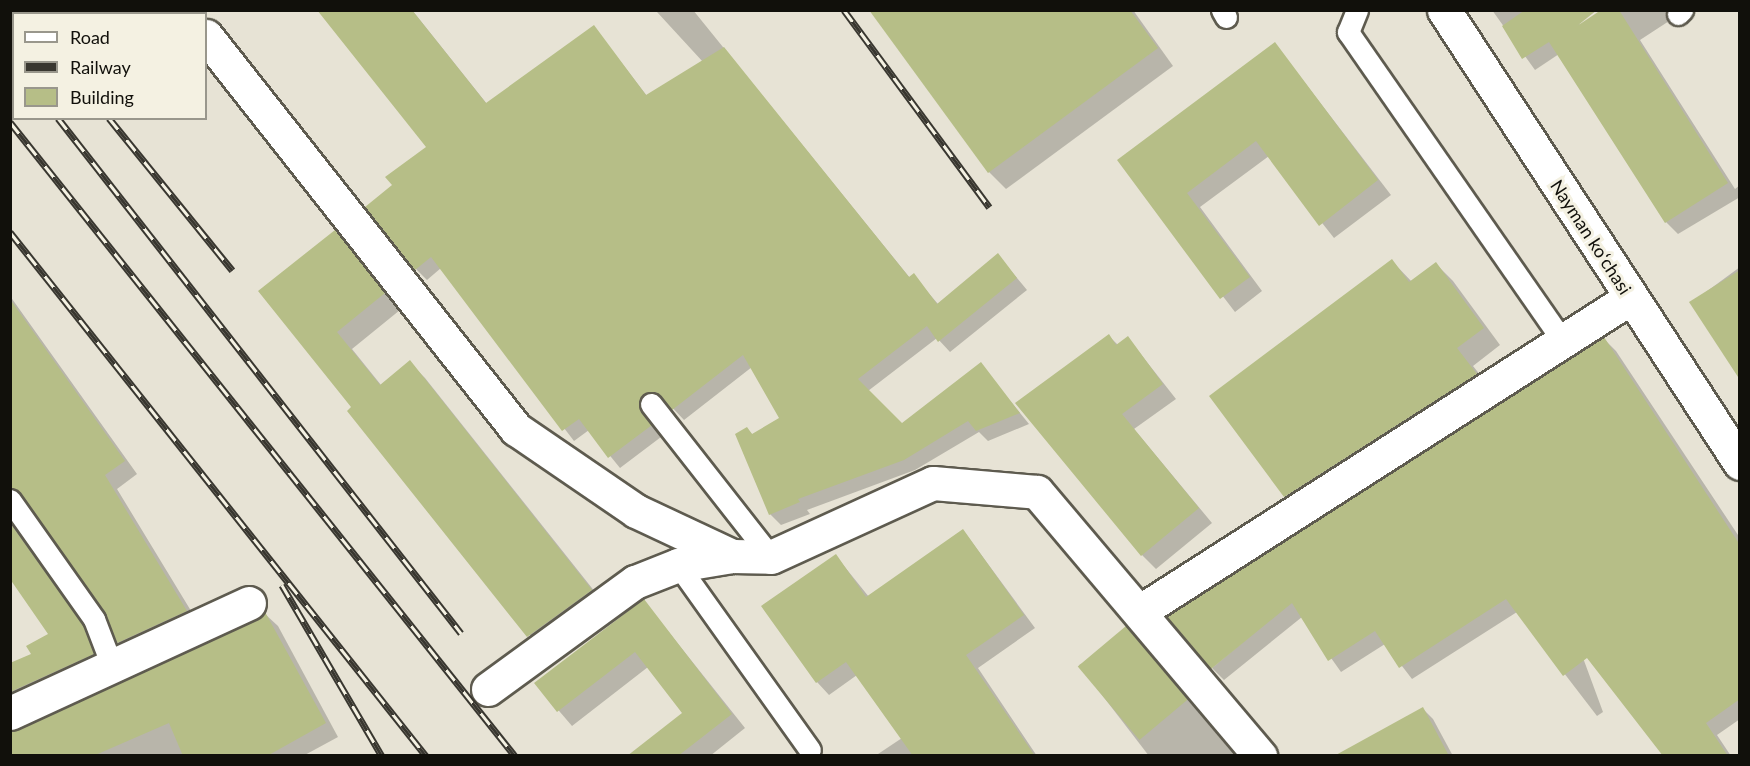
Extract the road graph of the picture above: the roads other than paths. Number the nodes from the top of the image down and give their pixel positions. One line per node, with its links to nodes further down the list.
1 (1357, 10): 5 (lane)
2 (1444, 10): 4 (street, Nayman koʻchasi)
3 (207, 37): 9 (street)
4 (1630, 298): 5 (street); 7 (street, Nayman koʻchasi)
5 (1563, 341): 13 (street)
6 (651, 404): 10 (lane)
7 (1740, 463)
8 (10, 500): 14 (lane)
9 (732, 555): 10 (street); 11 (street)
10 (771, 557): 13 (street)
11 (678, 565): 15 (street); 17 (lane)
12 (249, 603): 14 (street)
13 (1139, 612): 18 (street)
14 (112, 666): 16 (street)
15 (488, 689)
16 (10, 713)
17 (810, 750)
18 (1260, 756)

